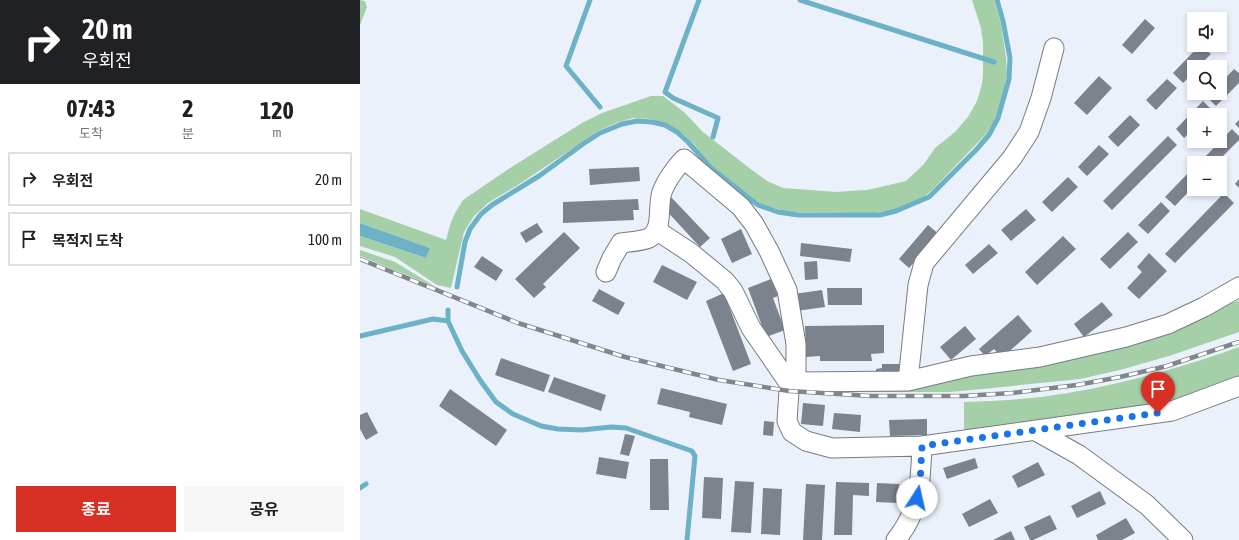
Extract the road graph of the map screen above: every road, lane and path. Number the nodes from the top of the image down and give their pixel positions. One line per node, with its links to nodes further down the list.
1 (1054, 48): 5 (street)
2 (656, 230): 3 (street); 6 (street); 6 (street)
3 (606, 272)
4 (1239, 287): 5 (street)
5 (908, 381): 6 (street)
6 (793, 384): 9 (street)
7 (1239, 386): 8 (street)
8 (1036, 431): 9 (street); 11 (street)
9 (922, 446): 10 (street)
10 (896, 540)
11 (1183, 540)

